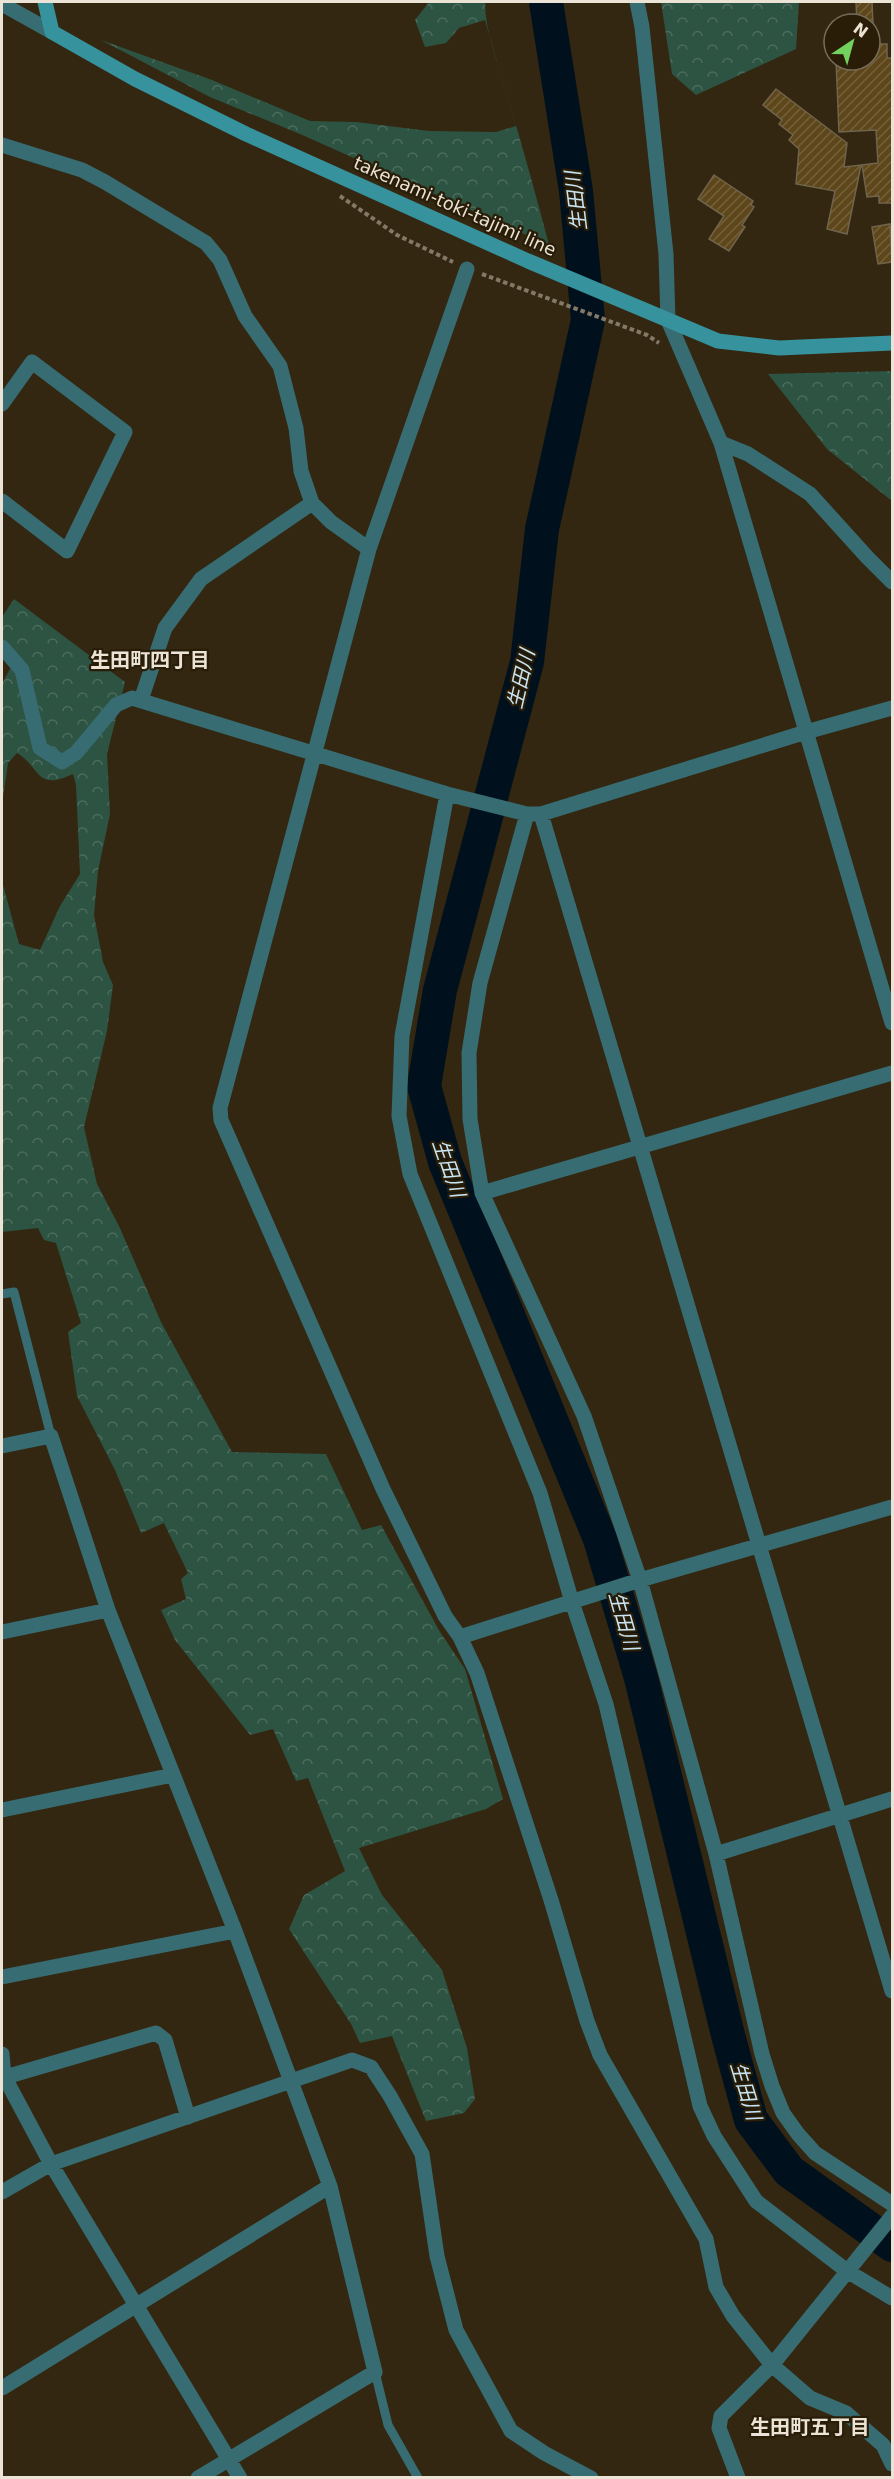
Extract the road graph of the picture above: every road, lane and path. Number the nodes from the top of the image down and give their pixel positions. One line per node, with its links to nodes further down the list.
1 (45, 2): 4 (main road)
2 (637, 2): 8 (street)
3 (2, 4): 4 (street)
4 (52, 32): 8 (main road, takenami-toki-tajimi line)
5 (2, 145): 14 (street)
6 (338, 195): 7 (path)
7 (467, 269): 9 (path); 15 (street)
8 (668, 320): 10 (main road, takenami-toki-tajimi line); 12 (street)
9 (647, 335)
10 (892, 343)
11 (2, 404): 13 (street)
12 (721, 443): 16 (street); 20 (street)
13 (2, 501)
14 (312, 502): 15 (street); 18 (street)
15 (369, 549): 21 (street)
16 (892, 582)
17 (2, 646): 18 (street)
18 (141, 700): 21 (street)
19 (892, 708): 20 (street)
20 (806, 732): 23 (street); 24 (street)
21 (316, 755): 22 (street); 37 (street)
22 (447, 794): 23 (street); 34 (street)
23 (534, 814): 26 (street); 27 (street)
24 (892, 1023)
25 (892, 1072): 26 (street)
26 (641, 1148): 27 (street); 32 (street)
27 (482, 1193): 33 (street)
28 (2, 1294): 29 (lane)
29 (51, 1436): 30 (street); 35 (street)
30 (2, 1446)
31 (892, 1507): 32 (street)
32 (758, 1546): 33 (street); 41 (street)
33 (640, 1580): 34 (street); 42 (street)
34 (572, 1602): 37 (street); 55 (street)
35 (108, 1610): 36 (street); 38 (street)
36 (2, 1632)
37 (460, 1637): 58 (street)
38 (173, 1775): 40 (street); 43 (street)
39 (892, 1799): 41 (street)
40 (2, 1810)
41 (838, 1815): 42 (street); 45 (street)
42 (716, 1854): 53 (street)
43 (235, 1931): 44 (street); 48 (street)
44 (2, 1977)
45 (892, 1991)
46 (2, 2054): 47 (street)
47 (3, 2077): 49 (street); 50 (street)
48 (291, 2082): 49 (street); 51 (street); 66 (street)
49 (188, 2117): 50 (street)
50 (51, 2164): 52 (street); 57 (street)
51 (330, 2186): 57 (street); 59 (street)
52 (2, 2192)
53 (892, 2204)
54 (892, 2216): 55 (street)
55 (847, 2271): 56 (street); 58 (street)
56 (892, 2298)
57 (137, 2306): 60 (street); 61 (street)
58 (772, 2365): 62 (street); 67 (street)
59 (375, 2372): 61 (street); 65 (lane)
60 (2, 2388)
61 (229, 2459): 63 (street); 64 (street)
62 (892, 2464)
63 (198, 2478)
64 (240, 2478)
65 (418, 2478)
66 (591, 2478)
67 (738, 2478)

